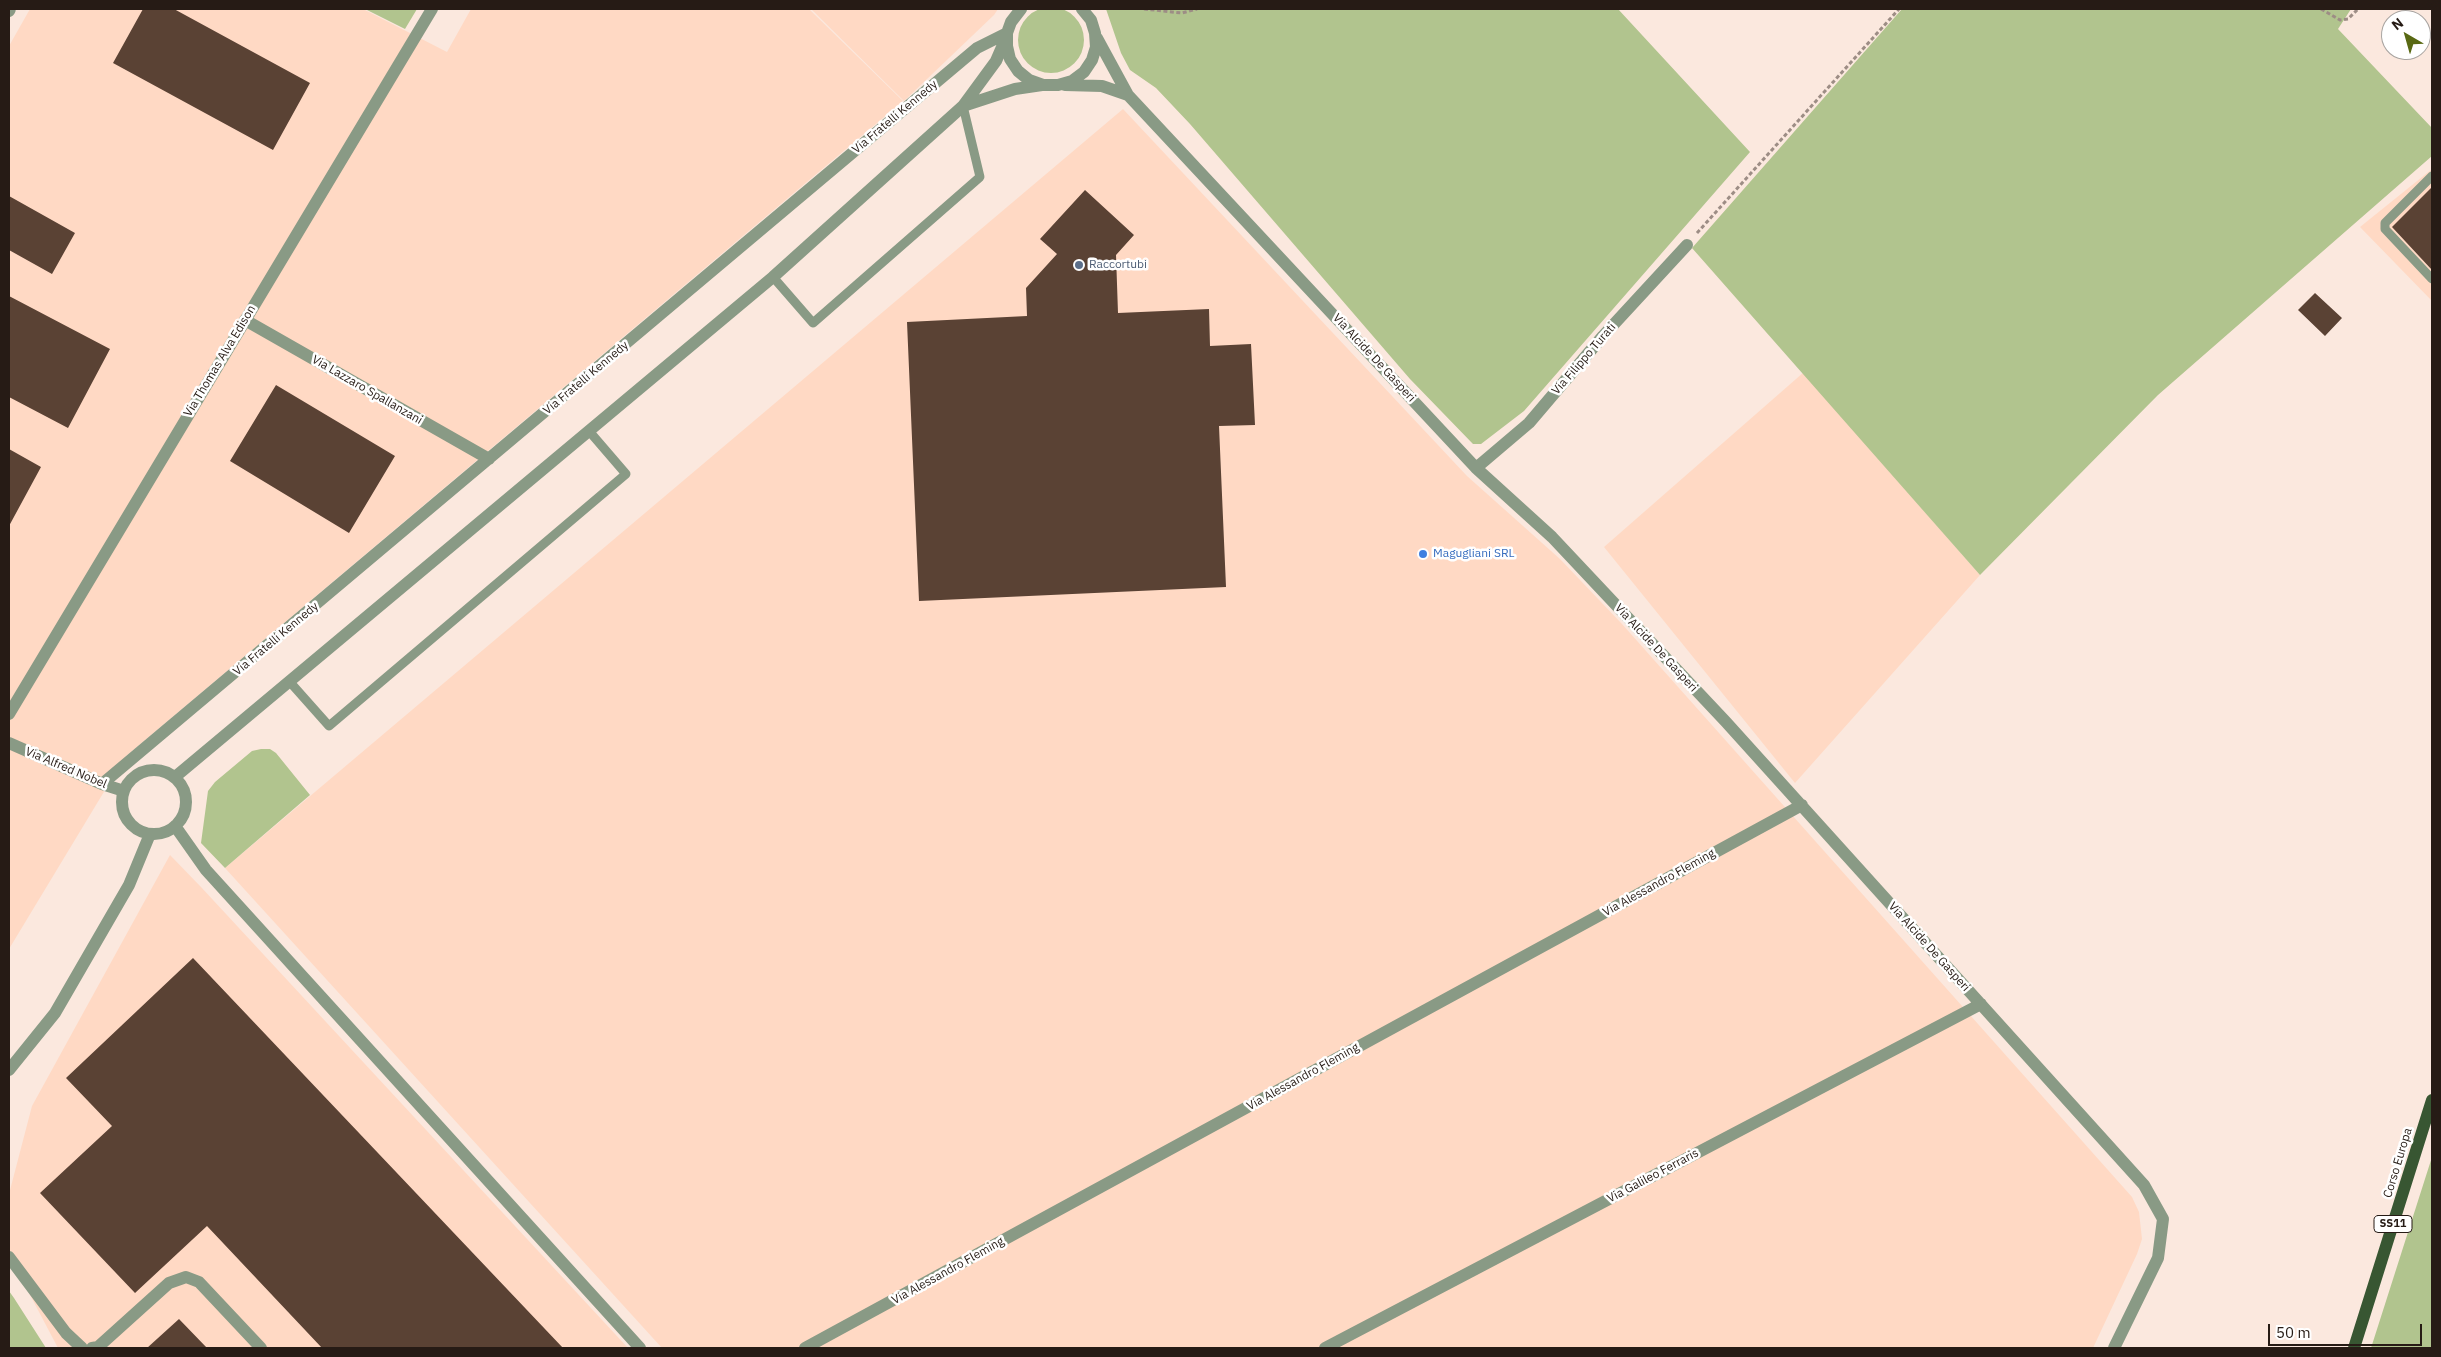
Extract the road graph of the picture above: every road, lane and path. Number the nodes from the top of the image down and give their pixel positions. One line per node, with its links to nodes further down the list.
1 (432, 9): 19 (street, Via Thomas Alva Edison)
2 (1021, 9): 9 (street)
3 (1082, 9): 10 (street, Via Alcide De Gasperi)
4 (1144, 9): 5 (path)
5 (1197, 9)
6 (1899, 9): 16 (path)
7 (2321, 9): 8 (path)
8 (2358, 9)
9 (1011, 21): 11 (street); 14 (street); 21 (street, Via Fratelli Kennedy)
10 (1095, 33): 12 (street); 13 (street, Via Alcide De Gasperi)
11 (1043, 85): 12 (street, Via Alcide De Gasperi); 14 (street)
12 (1058, 85): 13 (street, Via Alcide De Gasperi)
13 (1128, 95): 22 (street, Via Alcide De Gasperi)
14 (963, 106): 17 (street); 17 (lane)
15 (2432, 176): 18 (lane)
16 (1687, 245): 22 (street, Via Filippo Turati)
17 (773, 277): 20 (street)
18 (2432, 279)
19 (245, 320): 21 (street, Via Lazzaro Spallanzani); 24 (street, Via Thomas Alva Edison)
20 (589, 431): 23 (street); 23 (lane)
21 (489, 459): 27 (street, Via Fratelli Kennedy)
22 (1476, 468): 29 (street, Via Alcide De Gasperi)
23 (289, 681): 26 (street)
24 (9, 714)
25 (9, 743): 27 (street, Via Alfred Nobel)
26 (175, 777): 28 (street); 30 (street)
27 (102, 784): 28 (street, Via Alfred Nobel)
28 (124, 791): 31 (street)
29 (1802, 806): 32 (street, Via Alcide De Gasperi); 40 (street, Via Alessandro Fleming)
30 (175, 826): 31 (street); 39 (street)
31 (150, 834): 33 (street)
32 (1981, 1004): 41 (street, Via Galileo Ferraris); 42 (street, Via Alcide De Gasperi)
33 (9, 1070)
34 (2432, 1100): 43 (main road, Corso Europa / SS11)
35 (9, 1258): 36 (street)
36 (82, 1348)
37 (92, 1348): 38 (street)
38 (261, 1348)
39 (640, 1348)
40 (805, 1348)
41 (1325, 1348)
42 (2114, 1348)
43 (2354, 1348)

